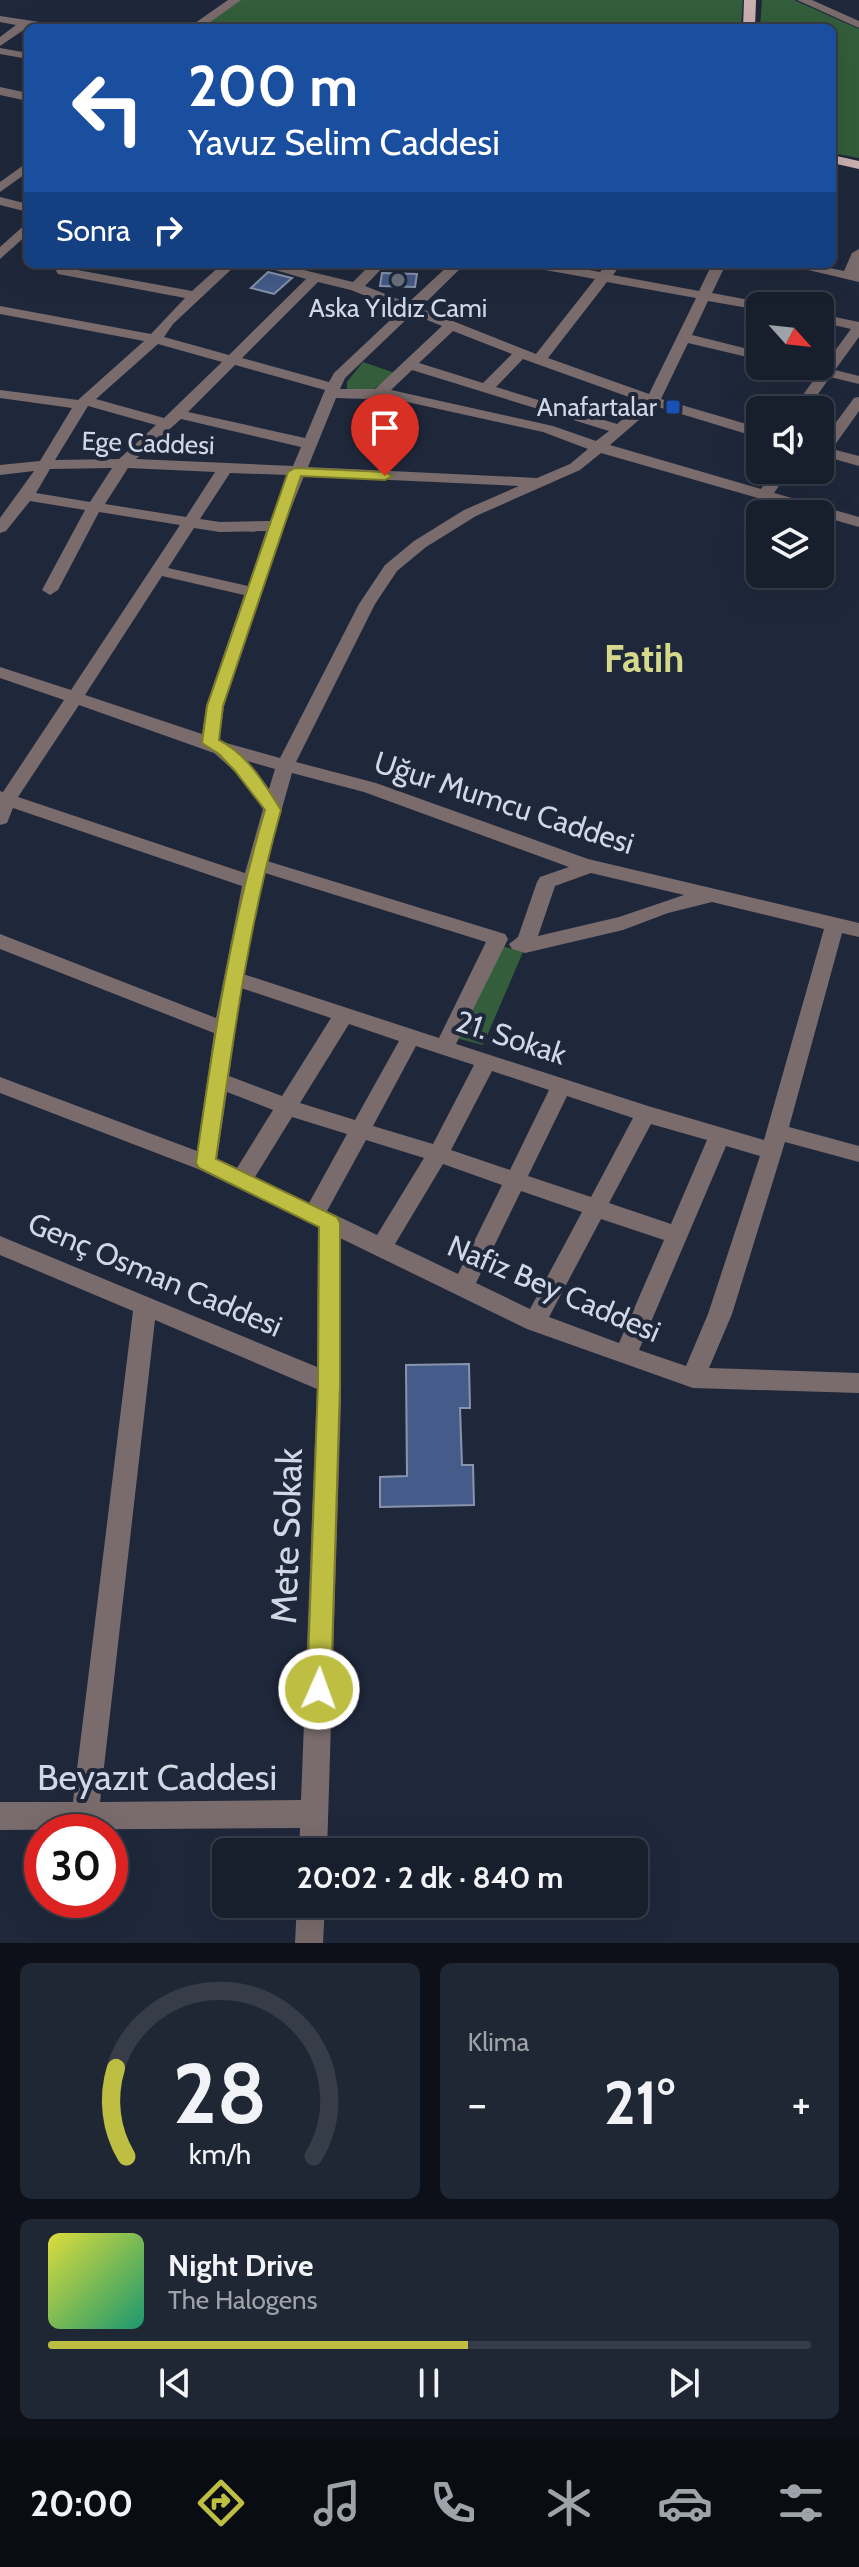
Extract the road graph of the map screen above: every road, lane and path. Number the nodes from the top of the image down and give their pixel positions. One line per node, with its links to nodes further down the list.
1 (235, 0): 13 (street)
2 (750, 0): 14 (main road)
3 (803, 0): 5 (street)
4 (835, 0): 5 (street)
5 (817, 6): 8 (street)
6 (859, 13): 8 (street)
7 (0, 19): 9 (street)
8 (844, 19): 15 (street)
9 (27, 22): 10 (street); 12 (street)
10 (24, 24)
11 (24, 24): 16 (street)
12 (38, 24)
13 (200, 24)
14 (749, 24)
15 (859, 25)
16 (0, 43)
17 (0, 51): 18 (street)
18 (24, 55)
19 (0, 91): 20 (street)
20 (24, 96)
21 (836, 160): 22 (main road)
22 (859, 165)
23 (24, 169): 24 (street)
24 (0, 188)
25 (0, 201): 26 (street)
26 (24, 207)
27 (24, 230): 28 (street)
28 (3, 248)
29 (859, 253): 40 (street)
30 (66, 268): 44 (street)
31 (226, 268): 44 (street)
32 (278, 268): 39 (street)
33 (375, 268): 42 (street)
34 (454, 268): 46 (street)
35 (554, 268): 41 (street)
36 (611, 268): 41 (street)
37 (717, 268): 43 (street)
38 (811, 268): 40 (street)
39 (315, 277): 42 (street); 55 (street)
40 (854, 277)
41 (605, 278): 43 (street); 56 (street)
42 (356, 287): 46 (street)
43 (704, 295): 45 (street); 51 (street)
44 (194, 296): 52 (street)
45 (746, 303)
46 (412, 309): 49 (street); 62 (street)
47 (0, 310): 52 (street)
48 (834, 323): 50 (street)
49 (451, 325): 54 (street); 58 (street)
50 (858, 331): 57 (street)
51 (682, 337): 53 (street); 65 (street)
52 (155, 339): 55 (street); 67 (street)
53 (746, 353)
54 (520, 354): 56 (street); 61 (street)
55 (233, 360): 62 (street); 68 (street)
56 (539, 360): 65 (street)
57 (834, 363)
58 (410, 365): 61 (street); 63 (street)
59 (834, 374): 60 (street)
60 (859, 380)
61 (486, 388): 69 (street)
62 (332, 390): 63 (street); 72 (street)
63 (380, 392): 73 (street)
64 (0, 394): 67 (street)
65 (653, 401): 69 (street); 70 (street)
66 (859, 401): 71 (street)
67 (83, 403): 68 (street); 77 (street)
68 (173, 419): 72 (street); 76 (street)
69 (619, 429): 73 (street)
70 (746, 429)
71 (834, 433)
72 (309, 444): 80 (street)
73 (598, 447): 81 (street); 83 (street)
74 (834, 454): 75 (street)
75 (859, 461)
76 (123, 463): 77 (street, Ege Caddesi); 78 (street, Ege Caddesi); 85 (street)
77 (44, 465): 79 (street, Ege Caddesi); 84 (street)
78 (225, 469): 80 (street, Ege Caddesi); 86 (street)
79 (0, 470)
80 (295, 472): 81 (street, Ege Caddesi); 88 (street)
81 (542, 482): 96 (street)
82 (772, 484): 83 (street)
83 (764, 495): 87 (street)
84 (26, 496): 85 (street); 89 (street)
85 (94, 508): 86 (street); 91 (street)
86 (191, 522): 88 (street); 90 (street)
87 (859, 522)
88 (276, 526): 92 (street)
89 (0, 528)
90 (160, 571): 92 (street); 94 (street)
91 (50, 590)
92 (253, 592): 95 (street)
93 (0, 672): 94 (street, Uğur Mumcu Caddesi)
94 (76, 699): 95 (street, Uğur Mumcu Caddesi); 97 (street)
95 (218, 746): 96 (street, Uğur Mumcu Caddesi); 98 (street)
96 (285, 765): 98 (street); 99 (street, Uğur Mumcu Caddesi)
97 (2, 805): 100 (street)
98 (273, 810): 100 (street)
99 (591, 866): 101 (street, Uğur Mumcu Caddesi); 106 (street)
100 (255, 873): 104 (street); 107 (street)
101 (712, 895): 102 (street, Uğur Mumcu Caddesi); 106 (street)
102 (835, 924): 103 (street, Uğur Mumcu Caddesi); 120 (street)
103 (859, 930)
104 (498, 939): 106 (street); 111 (street)
105 (0, 941): 109 (street)
106 (525, 946)
107 (232, 978): 108 (street, 21. Sokak); 109 (street)
108 (343, 1016): 110 (street, 21. Sokak); 116 (street)
109 (224, 1029): 113 (street)
110 (411, 1037): 111 (street, 21. Sokak); 118 (street)
111 (444, 1048): 112 (street, 21. Sokak)
112 (486, 1062): 115 (street, 21. Sokak); 121 (street)
113 (218, 1080): 116 (street); 123 (street)
114 (0, 1085): 123 (street, Nafiz Bey Caddesi)
115 (562, 1086): 117 (street, 21. Sokak); 125 (street)
116 (287, 1107): 118 (street); 124 (street)
117 (646, 1114): 119 (street, 21. Sokak); 126 (street)
118 (360, 1130): 121 (street); 127 (street)
119 (720, 1136): 120 (street, 21. Sokak); 128 (street)
120 (775, 1142): 122 (street, 21. Sokak); 135 (street)
121 (438, 1154): 125 (street); 130 (street)
122 (859, 1154)
123 (206, 1163): 124 (street, Nafiz Bey Caddesi)
124 (241, 1180): 127 (street, Nafiz Bey Caddesi)
125 (515, 1180): 126 (street); 131 (street)
126 (596, 1207): 128 (street); 133 (street)
127 (322, 1219): 130 (street, Nafiz Bey Caddesi); 136 (street, Mete Sokak)
128 (679, 1236): 134 (street)
129 (0, 1245): 132 (street, Genç Osman Caddesi)
130 (381, 1248): 131 (street, Nafiz Bey Caddesi)
131 (463, 1286): 133 (street, Nafiz Bey Caddesi)
132 (145, 1305): 136 (street, Genç Osman Caddesi); 138 (street)
133 (535, 1322): 134 (street, Nafiz Bey Caddesi)
134 (625, 1356): 135 (street, Nafiz Bey Caddesi)
135 (693, 1378): 137 (street, Nafiz Bey Caddesi)
136 (329, 1383): 139 (street, Mete Sokak)
137 (859, 1383)
138 (85, 1814)
139 (314, 1814): 140 (street, Beyazıt Caddesi); 143 (street, Mete Sokak)
140 (128, 1815)
141 (0, 1816): 142 (street, Beyazıt Caddesi)
142 (24, 1816)
143 (313, 1838)
144 (310, 1918): 145 (street)
145 (309, 1943)

